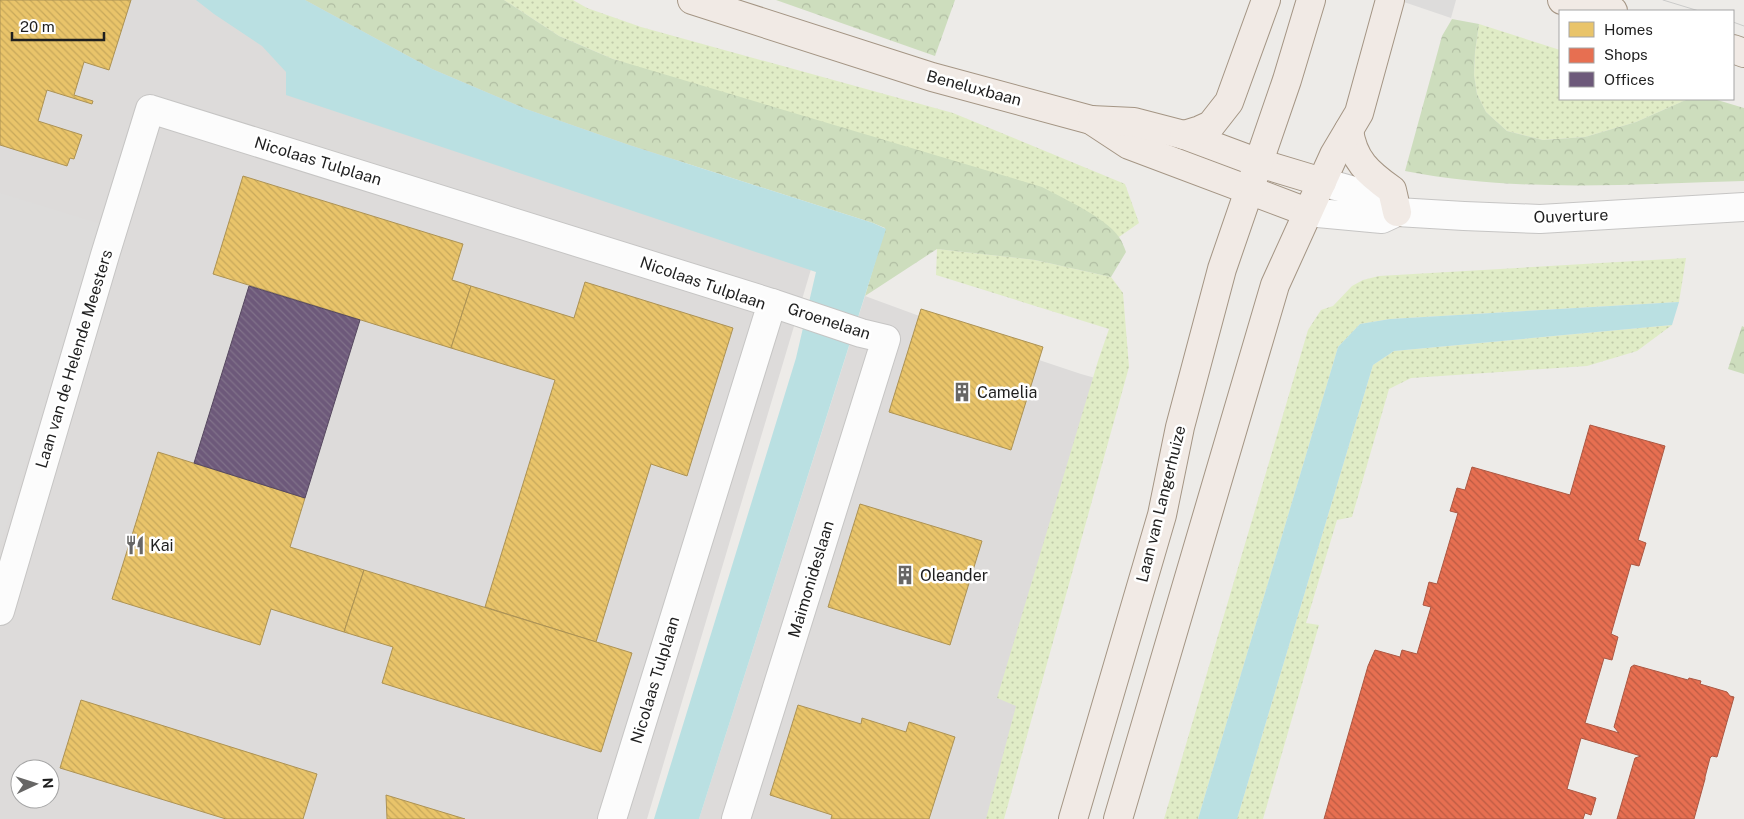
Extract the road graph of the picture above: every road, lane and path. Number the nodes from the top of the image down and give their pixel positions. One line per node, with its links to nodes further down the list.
1 (692, 0): 8 (main road, Beneluxbaan)
2 (1266, 0): 10 (main road)
3 (1311, 0): 11 (main road, Laan van Langerhuize)
4 (1390, 0): 9 (main road)
5 (1562, 0): 6 (main road)
6 (1608, 10)
7 (150, 109): 17 (street, Nicolaas Tulplaan); 19 (street, Laan van de Helende Meesters)
8 (1091, 120): 10 (main road); 13 (main road, Beneluxbaan)
9 (1349, 130): 12 (main road); 16 (main road)
10 (1184, 135): 11 (main road)
11 (1259, 163): 12 (main road); 13 (main road, Laan van Langerhuize)
12 (1322, 182): 15 (main road); 16 (street)
13 (1251, 189): 15 (main road, Beneluxbaan); 22 (main road, Laan van Langerhuize)
14 (1744, 207): 16 (street, Ouverture)
15 (1307, 212): 16 (street, Ouverture); 23 (main road)
16 (1397, 212)
17 (772, 303): 18 (street, Groenelaan); 20 (street, Nicolaas Tulplaan)
18 (874, 336): 21 (street, Maimonideslaan)
19 (0, 611)
20 (612, 819)
21 (736, 819)
22 (1073, 819)
23 (1118, 819)

